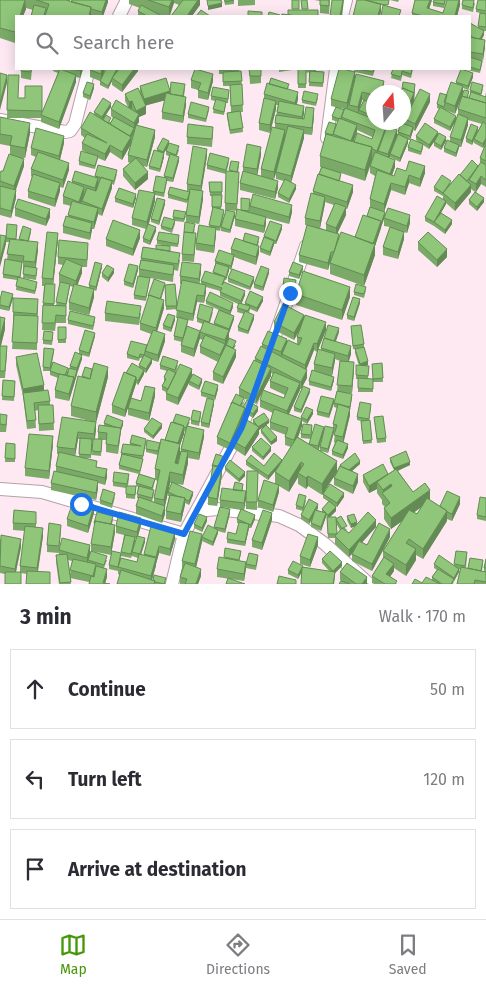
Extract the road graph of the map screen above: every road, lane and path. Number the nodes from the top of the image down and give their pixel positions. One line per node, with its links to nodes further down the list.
1 (127, 0): 3 (street)
2 (346, 0): 4 (street)
3 (120, 15)
4 (342, 15)
5 (89, 70): 7 (street)
6 (336, 70): 8 (street)
7 (0, 120)
8 (325, 152)
9 (310, 231): 10 (street)
10 (265, 363)
11 (255, 390): 13 (street)
12 (0, 489): 14 (street)
13 (196, 511): 14 (street); 16 (street)
14 (184, 534): 15 (street)
15 (172, 584)
16 (369, 584)

